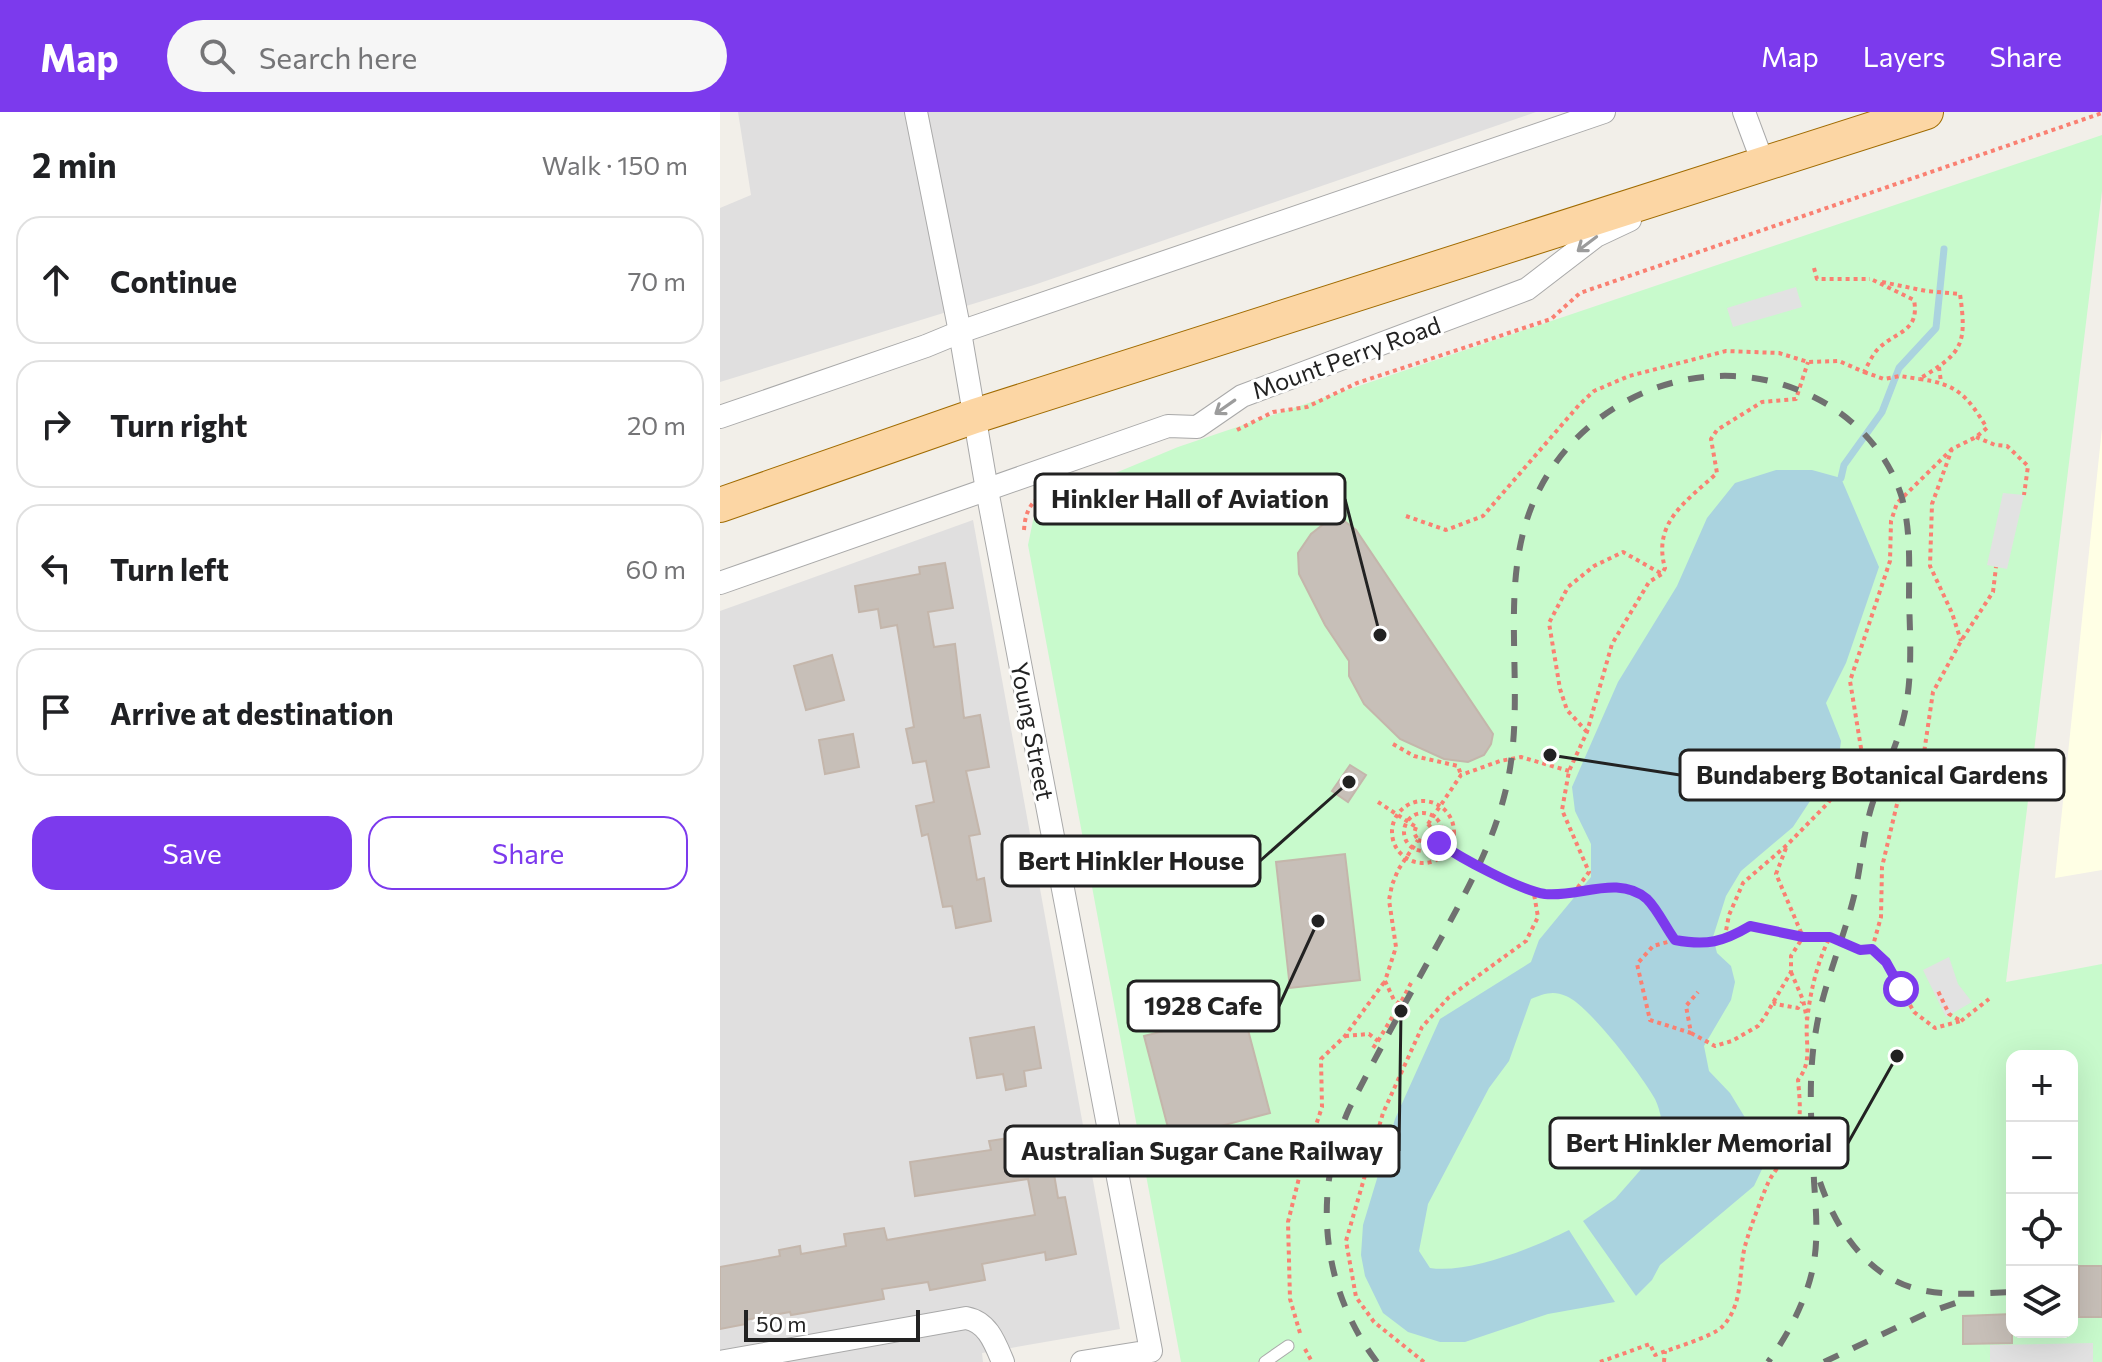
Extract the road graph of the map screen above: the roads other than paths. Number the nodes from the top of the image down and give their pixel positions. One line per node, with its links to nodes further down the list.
1 (916, 112): 6 (street, Young Street)
2 (1604, 112): 6 (street)
3 (1744, 112): 5 (street)
4 (1926, 112): 5 (main road, Mount Perry Road)
5 (1747, 168): 7 (main road, Mount Perry Road); 9 (street, Mount Perry Road, one-way to 9)
6 (960, 332): 7 (street, Young Street); 8 (street)
7 (975, 416): 9 (street, Young Street); 10 (main road, Mount Perry Road)
8 (720, 417)
9 (987, 490): 11 (street, Mount Perry Road); 15 (street, Young Street)
10 (720, 505)
11 (720, 583)
12 (1288, 1346): 16 (lane)
13 (720, 1362): 14 (street)
14 (1003, 1362)
15 (1082, 1362)
16 (1265, 1362)

